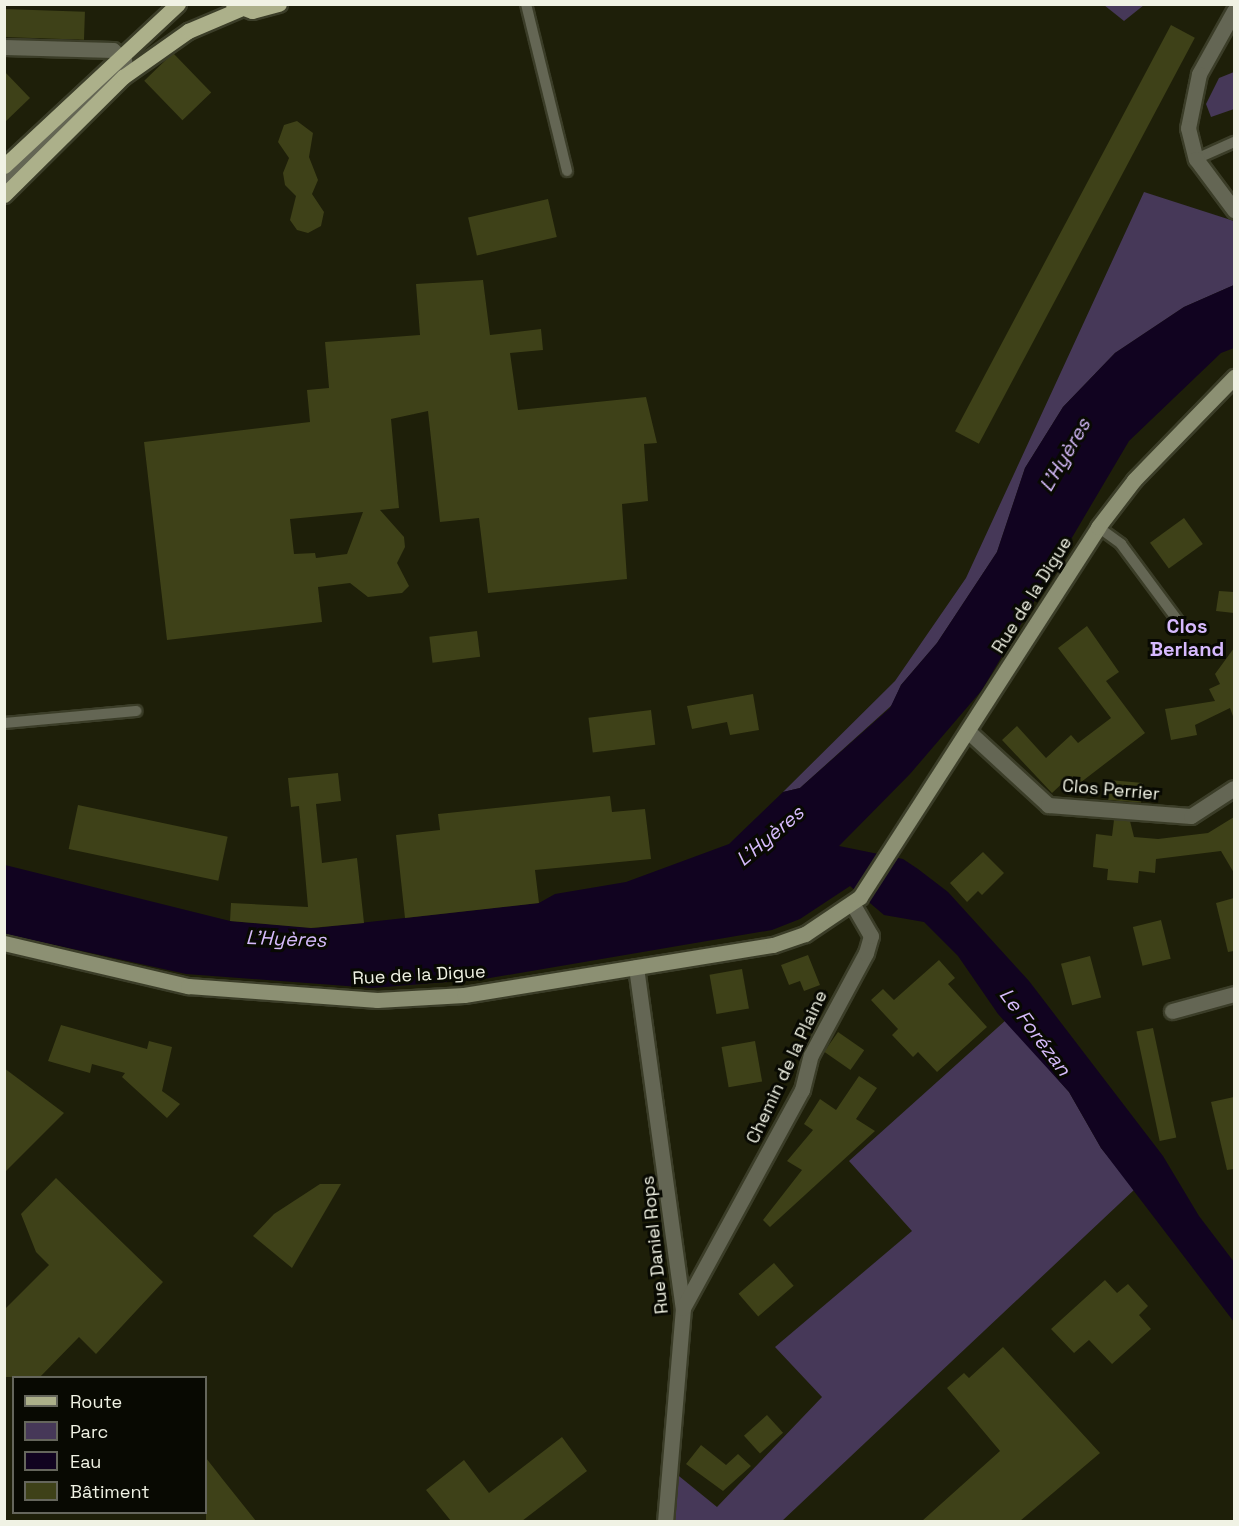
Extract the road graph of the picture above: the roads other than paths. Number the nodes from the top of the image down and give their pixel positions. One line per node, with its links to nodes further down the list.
1 (178, 4): 7 (main road)
2 (279, 4): 4 (main road)
3 (526, 4): 11 (lane)
4 (236, 7): 13 (main road)
5 (1234, 11): 9 (street)
6 (4, 47): 7 (street)
7 (121, 54): 10 (main road); 12 (street)
8 (1234, 142): 9 (lane)
9 (1196, 159): 14 (street)
10 (4, 166)
11 (567, 171)
12 (4, 180)
13 (4, 195)
14 (1234, 210)
15 (1234, 377): 16 (street, Rue de la Digue)
16 (1098, 527): 17 (lane); 20 (street, Rue de la Digue)
17 (1182, 626)
18 (136, 711): 19 (lane)
19 (4, 723)
20 (969, 732): 21 (street, Clos Perrier); 22 (street, Rue de la Digue)
21 (1234, 788)
22 (856, 901): 24 (street, Rue de la Digue); 27 (street, Chemin de la Plaine)
23 (4, 944): 24 (street, Rue de la Digue)
24 (636, 967): 27 (street, Rue Daniel Rops)
25 (1234, 994): 26 (street)
26 (1172, 1011)
27 (683, 1308): 28 (street, Rue Daniel Rops)
28 (665, 1521)

